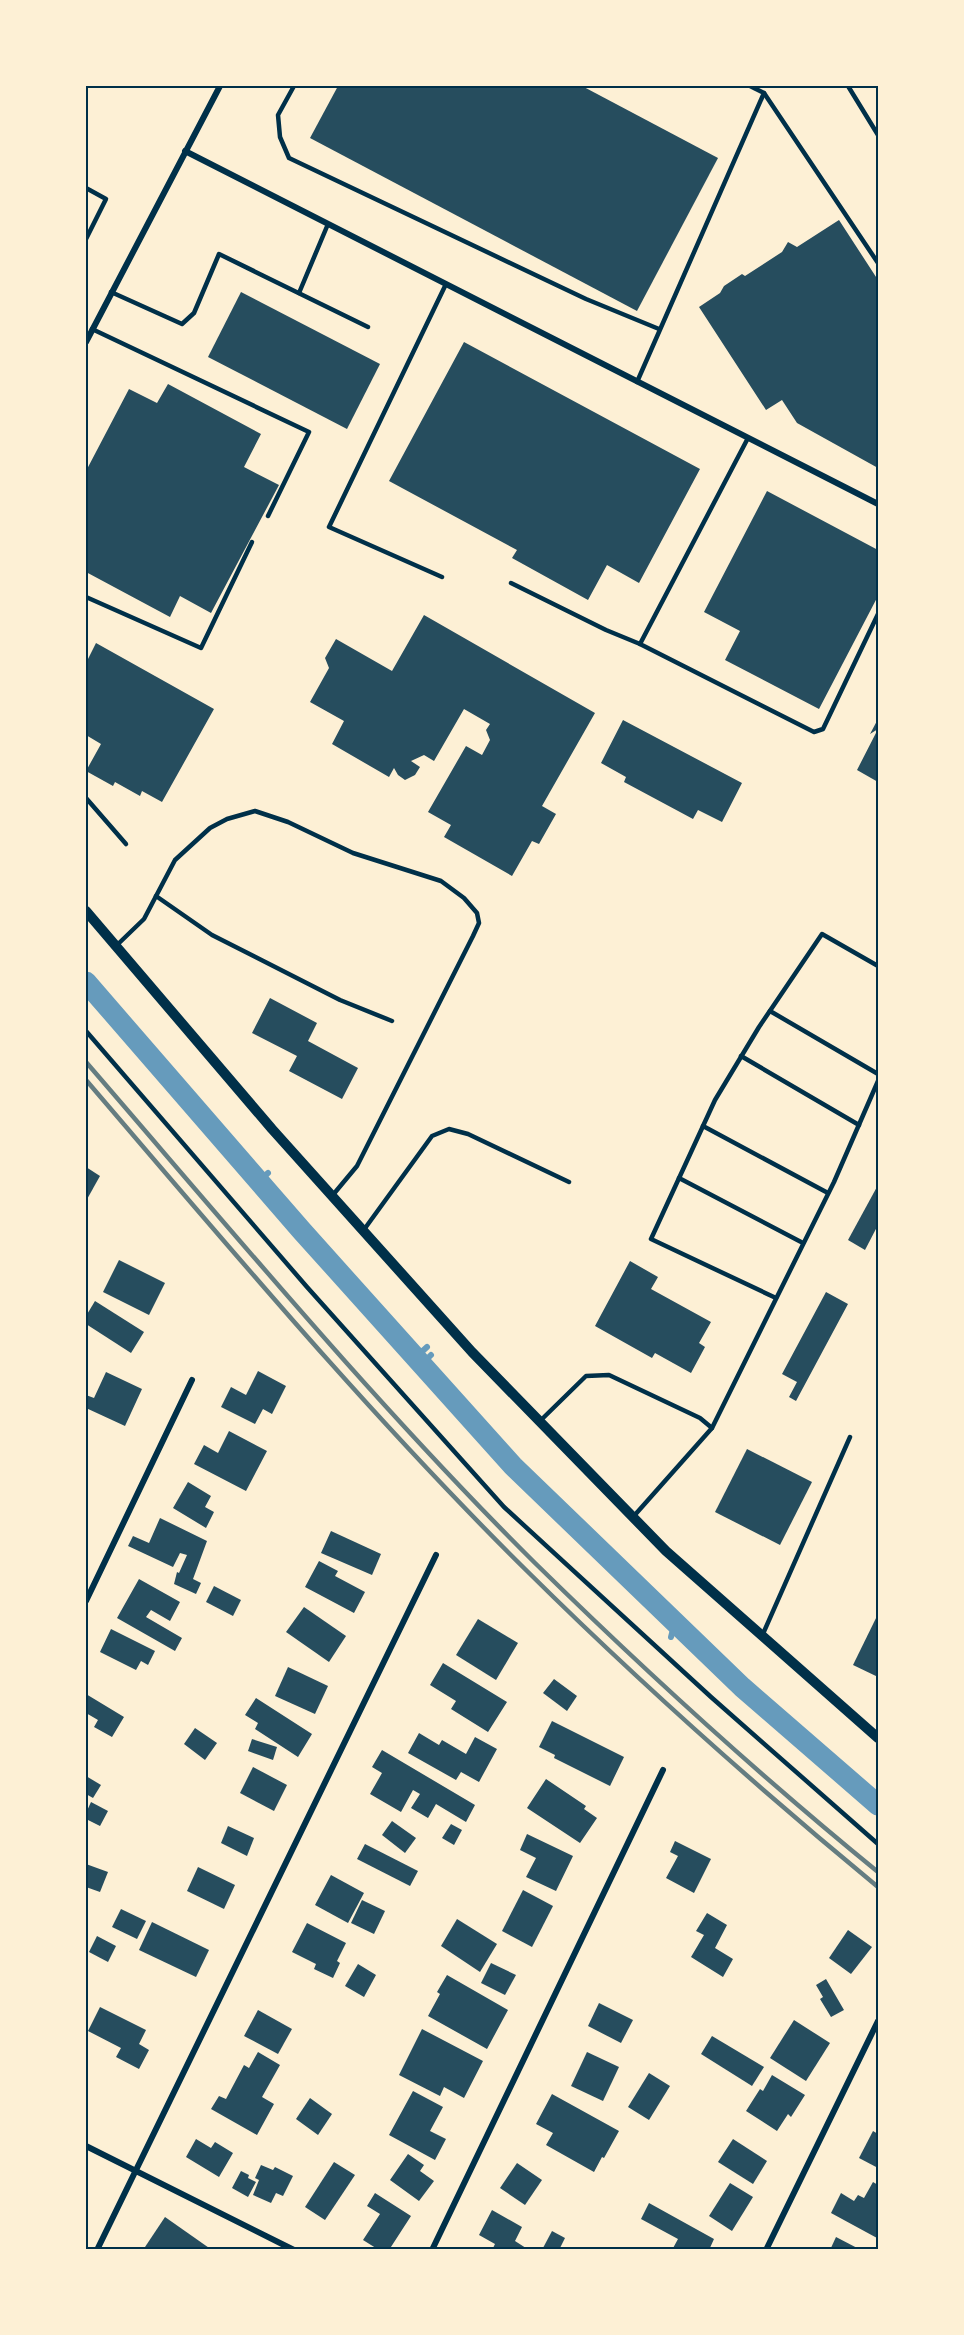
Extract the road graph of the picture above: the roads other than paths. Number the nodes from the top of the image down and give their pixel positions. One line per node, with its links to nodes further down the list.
1 (220, 86): 7 (street)
2 (294, 86): 17 (lane)
3 (750, 86): 5 (lane)
4 (848, 86): 6 (lane)
5 (764, 93): 11 (lane); 17 (lane)
6 (879, 135)
7 (185, 152): 9 (street); 13 (street)
8 (86, 188): 10 (lane)
9 (328, 224): 12 (street); 14 (lane)
10 (86, 239)
11 (879, 263)
12 (446, 284): 19 (street); 24 (lane)
13 (111, 292): 14 (lane); 16 (street)
14 (299, 293): 15 (lane)
15 (368, 327)
16 (92, 329): 18 (street); 22 (lane)
17 (659, 329): 19 (lane)
18 (86, 342)
19 (637, 382): 20 (street)
20 (748, 438): 21 (street); 28 (lane)
21 (879, 504)
22 (268, 516)
23 (252, 542): 26 (lane)
24 (441, 577)
25 (511, 583): 28 (lane)
26 (86, 597)
27 (879, 614): 28 (lane)
28 (640, 644)
29 (86, 798): 30 (lane)
30 (126, 844)
31 (156, 896): 33 (lane); 36 (lane); 46 (lane)
32 (86, 911): 33 (street)
33 (116, 946): 46 (street)
34 (879, 966): 35 (lane)
35 (770, 1011): 38 (lane); 39 (lane)
36 (392, 1021)
37 (86, 1030): 60 (lane)
38 (741, 1056): 41 (lane); 42 (lane)
39 (879, 1074)
40 (879, 1082): 41 (lane)
41 (859, 1125): 45 (lane)
42 (703, 1126): 43 (lane); 45 (lane)
43 (679, 1178): 48 (lane); 49 (lane)
44 (569, 1182): 47 (lane)
45 (828, 1193): 48 (lane)
46 (332, 1196): 47 (street)
47 (363, 1231): 51 (street)
48 (803, 1243): 49 (lane)
49 (776, 1298): 52 (lane)
50 (192, 1380): 56 (street)
51 (540, 1421): 52 (lane); 54 (street)
52 (712, 1428): 54 (lane)
53 (850, 1437): 57 (lane)
54 (633, 1517): 57 (street)
55 (435, 1555): 63 (street)
56 (86, 1601)
57 (762, 1636): 58 (street)
58 (879, 1738)
59 (663, 1770): 66 (street)
60 (879, 1844)
61 (879, 2021): 67 (street)
62 (86, 2146): 63 (street)
63 (135, 2171): 64 (street); 65 (street)
64 (97, 2250)
65 (294, 2250)
66 (432, 2250)
67 (766, 2250)

